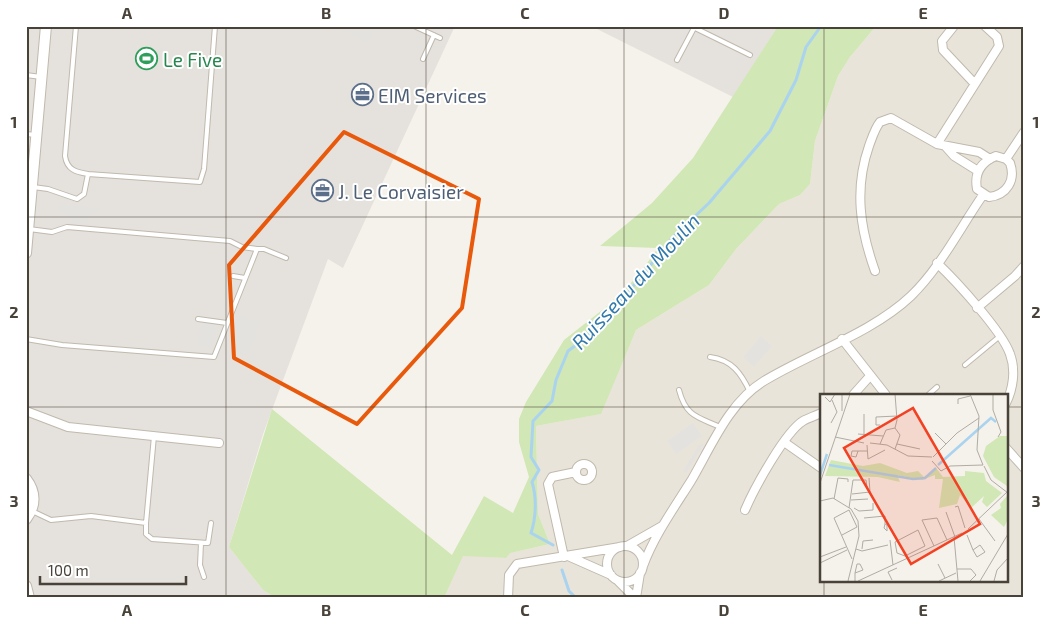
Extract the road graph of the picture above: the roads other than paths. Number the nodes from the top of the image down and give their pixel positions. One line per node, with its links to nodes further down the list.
1 (46, 26): 16 (street)
2 (76, 26): 26 (lane)
3 (215, 26): 26 (lane)
4 (414, 26): 10 (lane)
5 (704, 26): 9 (lane)
6 (954, 26): 17 (street)
7 (985, 26): 17 (street)
8 (693, 27): 9 (lane); 14 (lane)
9 (701, 31): 12 (lane)
10 (434, 35): 11 (lane); 13 (lane)
11 (440, 38)
12 (750, 55)
13 (423, 59)
14 (677, 60)
15 (26, 75): 16 (lane)
16 (42, 77): 19 (street)
17 (975, 84): 20 (street)
18 (1024, 132): 24 (street)
19 (31, 135): 21 (street)
20 (937, 144): 22 (street); 35 (street)
21 (31, 146): 27 (street)
22 (946, 146): 23 (street); 25 (street)
23 (990, 158): 24 (street); 25 (street)
24 (1006, 158): 28 (street)
25 (978, 170): 28 (street)
26 (88, 174): 27 (lane)
27 (30, 190): 29 (street)
28 (983, 195): 33 (street)
29 (28, 229): 30 (lane); 31 (street)
30 (257, 249): 32 (lane); 37 (lane)
31 (26, 253)
32 (286, 258)
33 (937, 263): 38 (street); 43 (street)
34 (1024, 266): 38 (street)
35 (875, 271)
36 (233, 276): 37 (lane)
37 (245, 278): 40 (lane)
38 (977, 308): 41 (street)
39 (198, 319): 40 (lane)
40 (227, 323): 42 (lane)
41 (1000, 336): 45 (lane); 53 (street)
42 (26, 339)
43 (842, 339): 46 (street); 49 (street)
44 (710, 357): 49 (lane)
45 (966, 365)
46 (870, 376): 50 (street); 51 (street)
47 (937, 388): 52 (lane)
48 (679, 390): 56 (lane)
49 (750, 392): 56 (street)
50 (854, 394)
51 (885, 394)
52 (929, 394)
53 (1008, 398)
54 (26, 411): 57 (street)
55 (820, 413): 58 (street)
56 (722, 428): 69 (street)
57 (154, 436): 59 (street); 67 (lane)
58 (784, 442): 61 (street); 65 (street)
59 (218, 443)
60 (1008, 450): 62 (street)
61 (820, 467)
62 (1024, 468)
63 (576, 472): 72 (street)
64 (26, 479): 66 (street)
65 (745, 510)
66 (29, 515): 67 (lane)
67 (146, 523): 70 (lane)
68 (211, 523): 70 (lane)
69 (664, 525): 71 (street); 73 (street)
70 (201, 543): 74 (lane)
71 (624, 546): 72 (street); 73 (street); 75 (street)
72 (566, 556): 75 (street); 78 (street)
73 (642, 570): 75 (street); 79 (street)
74 (204, 577)
75 (614, 577): 79 (street)
76 (26, 586): 77 (street)
77 (29, 598)
78 (508, 598)
79 (636, 598)

